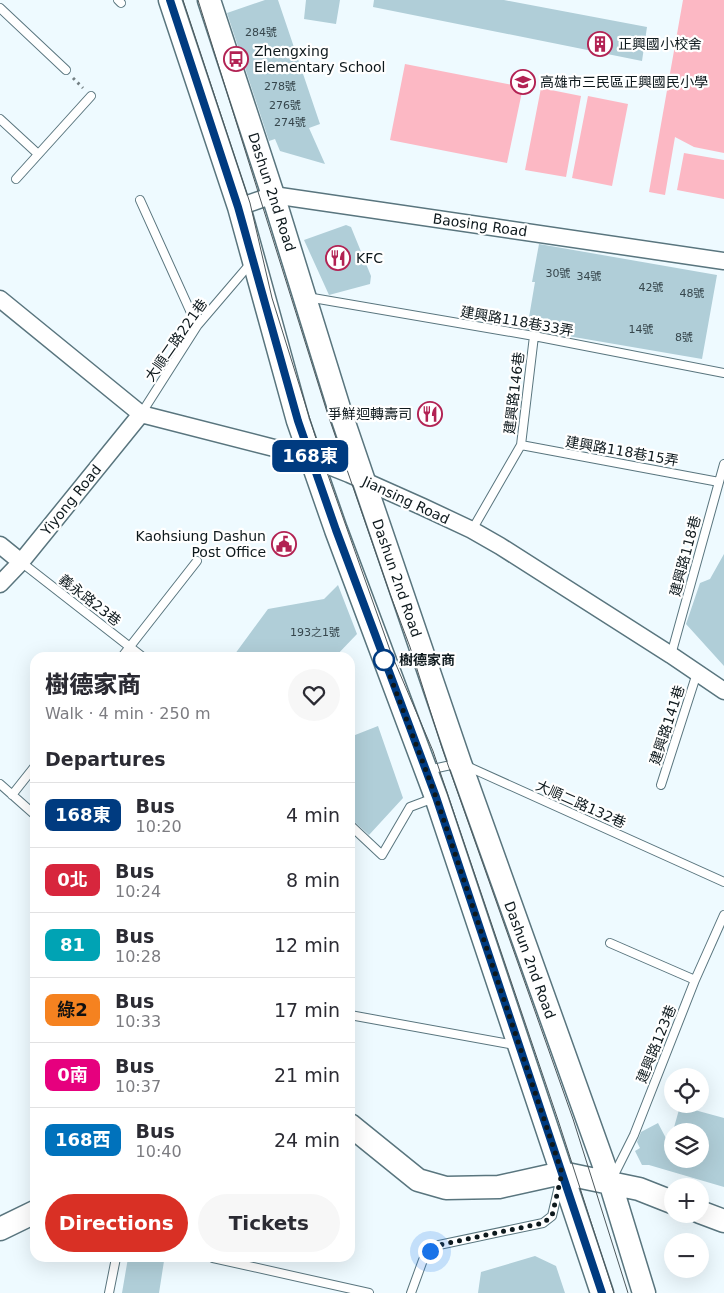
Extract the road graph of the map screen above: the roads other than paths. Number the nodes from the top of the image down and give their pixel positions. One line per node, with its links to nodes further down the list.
1 (170, 0): 11 (street)
2 (209, 0): 9 (street, Dashun 2nd Road)
3 (0, 8): 4 (lane)
4 (66, 70)
5 (91, 96): 7 (lane)
6 (0, 119): 7 (lane)
7 (38, 154): 8 (lane)
8 (16, 179)
9 (273, 195): 11 (street, Baosing Road); 13 (street, Baosing Road); 14 (street, Dashun 2nd Road)
10 (140, 200): 16 (lane)
11 (238, 207): 12 (street)
12 (253, 260): 16 (lane, 大順二路221巷); 21 (street)
13 (724, 262)
14 (305, 297): 17 (lane, 建興路118巷33弄); 23 (street, Dashun 2nd Road)
15 (0, 299): 19 (street, Jiansing Road)
16 (197, 326): 19 (lane, 大順二路221巷)
17 (534, 336): 18 (lane, 建興路118巷33弄); 20 (lane, 建興路146巷)
18 (724, 372)
19 (141, 414): 21 (street, Jiansing Road); 28 (street, Yiyong Road)
20 (521, 445): 24 (lane, 建興路118巷15弄); 25 (lane, 建興路146巷)
21 (311, 460): 23 (street, Jiansing Road); 37 (street)
22 (724, 464): 24 (lane, 建興路118巷)
23 (363, 480): 25 (street, Jiansing Road); 36 (street, Dashun 2nd Road)
24 (719, 482): 33 (lane, 建興路118巷)
25 (472, 530): 33 (street, Jiansing Road)
26 (0, 545): 28 (street)
27 (197, 561): 30 (lane)
28 (21, 562): 29 (street, Yiyong Road); 30 (lane, 義永路23巷)
29 (0, 584)
30 (129, 646): 31 (lane); 32 (lane, 義永路23巷)
31 (124, 652)
32 (136, 652)
33 (671, 655): 34 (street, Jiansing Road)
34 (697, 672): 35 (street, Jiansing Road); 40 (lane, 建興路141巷)
35 (724, 691)
36 (460, 763): 37 (lane); 45 (lane, 大順二路132巷); 53 (street, Dashun 2nd Road)
37 (426, 771): 42 (street)
38 (30, 772): 41 (lane)
39 (0, 784): 41 (lane)
40 (661, 785)
41 (12, 795): 43 (lane)
42 (436, 797): 44 (lane); 50 (street)
43 (30, 811)
44 (355, 829)
45 (724, 882)
46 (724, 915): 48 (lane, 建興路123巷)
47 (610, 943): 48 (lane)
48 (696, 980): 53 (lane, 建興路123巷)
49 (355, 1016): 50 (lane)
50 (519, 1046): 52 (street)
51 (355, 1129): 52 (street)
52 (562, 1173): 53 (street); 63 (lane); 64 (street)
53 (610, 1182): 54 (street); 65 (street, Dashun 2nd Road)
54 (664, 1199)
55 (30, 1214): 58 (street)
56 (709, 1215): 57 (street)
57 (724, 1221)
58 (0, 1229)
59 (115, 1262): 61 (lane)
60 (231, 1262): 62 (lane)
61 (109, 1293)
62 (369, 1293)
63 (411, 1293)
64 (602, 1293)
65 (644, 1293)

